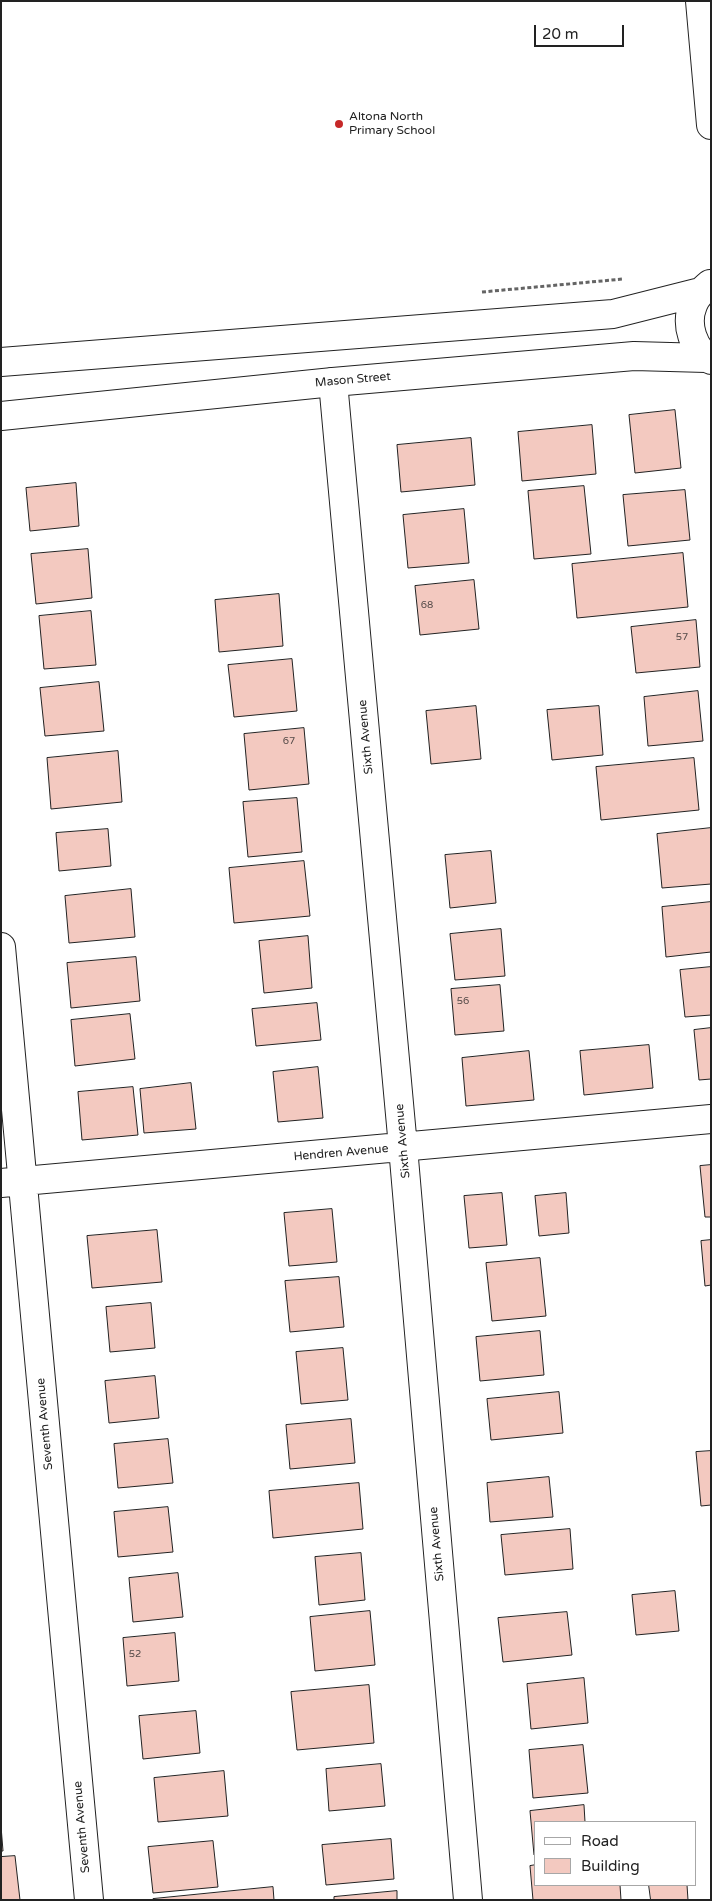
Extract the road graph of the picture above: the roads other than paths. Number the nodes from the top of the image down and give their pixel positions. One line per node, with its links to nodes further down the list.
1 (700, 1): 2 (street)
2 (711, 125)
3 (706, 288): 4 (street); 5 (street)
4 (709, 359): 6 (street, Mason Street)
5 (1, 362)
6 (334, 382): 7 (street, Mason Street); 10 (street, Sixth Avenue)
7 (1, 416)
8 (1, 947): 11 (street, Seventh Avenue)
9 (711, 1119): 10 (street, Hendren Avenue)
10 (403, 1147): 11 (street, Hendren Avenue); 13 (street, Sixth Avenue)
11 (12, 1183): 12 (street, Seventh Avenue)
12 (89, 1900)
13 (468, 1900)

